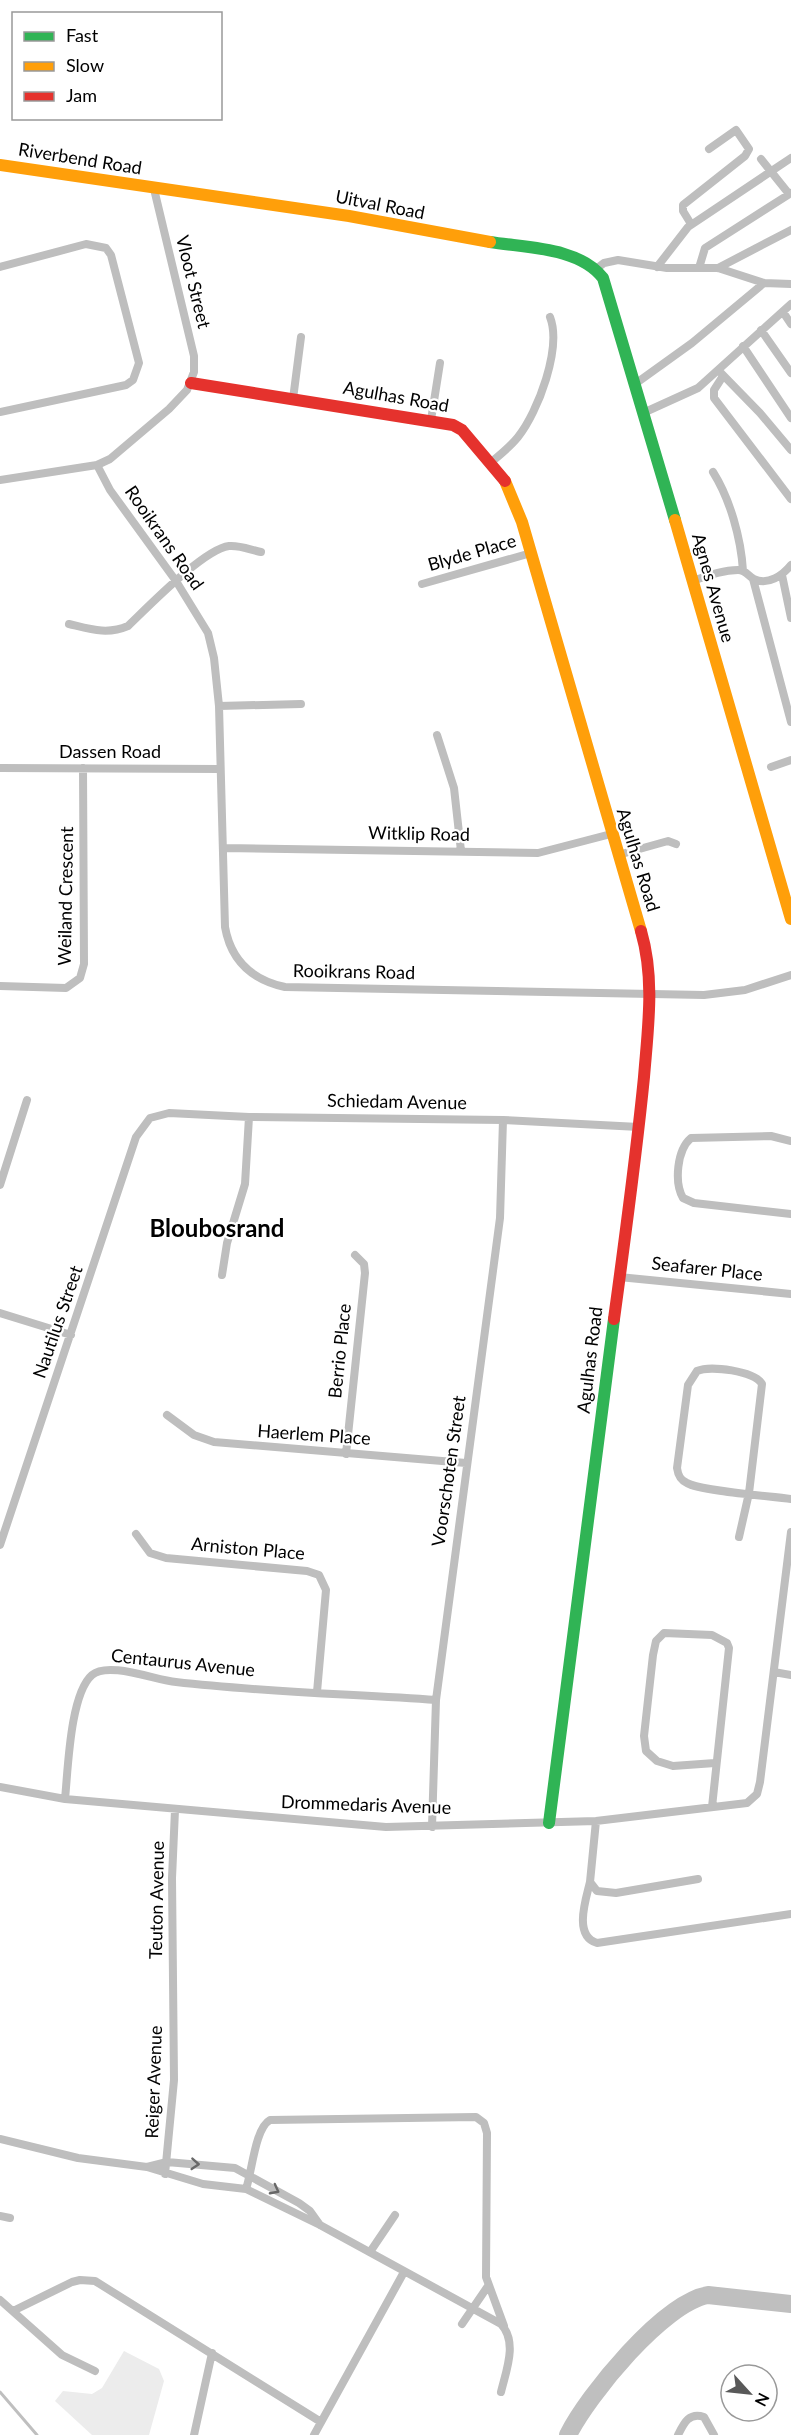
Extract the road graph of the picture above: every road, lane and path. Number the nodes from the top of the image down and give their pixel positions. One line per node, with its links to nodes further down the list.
1 (709, 149): 8 (street)
2 (791, 158): 5 (street)
3 (761, 159): 5 (street)
4 (0, 165): 6 (street, Riverbend Road)
5 (772, 171): 7 (street); 8 (street)
6 (154, 189): 14 (street, Uitval Road); 27 (street, Vloot Street)
7 (790, 194): 12 (street)
8 (692, 224): 11 (street)
9 (791, 230): 13 (street)
10 (0, 267): 30 (street)
11 (657, 267): 12 (street); 14 (street)
12 (699, 268): 13 (street)
13 (718, 268): 15 (street)
14 (596, 269): 28 (street, Agnes Avenue)
15 (765, 284): 16 (street); 28 (street)
16 (791, 284)
17 (791, 304): 18 (street)
18 (783, 312): 20 (street); 21 (street)
19 (550, 317): 35 (street)
20 (791, 324)
21 (761, 330): 23 (street); 26 (street)
22 (301, 337): 29 (street)
23 (743, 346): 25 (street); 32 (street)
24 (440, 363): 33 (street)
25 (721, 373): 31 (street); 34 (street); 39 (street)
26 (791, 373)
27 (191, 383): 29 (street, Agulhas Road); 36 (street)
28 (635, 384): 31 (street, Agnes Avenue)
29 (293, 399): 33 (street, Agulhas Road)
30 (0, 412)
31 (643, 413): 47 (street, Agnes Avenue)
32 (791, 418)
33 (430, 420): 35 (street, Agulhas Road)
34 (791, 450)
35 (490, 463): 41 (street, Agulhas Road)
36 (98, 465): 38 (street); 46 (street, Rooikrans Road)
37 (713, 472): 43 (street)
38 (0, 480)
39 (791, 499)
40 (261, 552): 46 (street)
41 (531, 553): 48 (street, Blyde Place); 60 (street, Agulhas Road)
42 (791, 565): 44 (street)
43 (743, 571): 45 (street); 47 (street)
44 (782, 575): 45 (street); 49 (street)
45 (753, 579): 53 (street)
46 (176, 581): 50 (street); 52 (street, Rooikrans Road)
47 (692, 581): 65 (street, Agnes Avenue)
48 (422, 584)
49 (791, 618)
50 (69, 624)
51 (301, 704): 52 (street)
52 (219, 706): 59 (street, Rooikrans Road)
53 (791, 722)
54 (437, 735): 63 (street)
55 (791, 760): 56 (street)
56 (771, 767)
57 (0, 768): 58 (street, Dassen Road)
58 (83, 768): 59 (street, Dassen Road); 67 (street, Weiland Crescent)
59 (220, 769): 62 (street, Rooikrans Road)
60 (611, 834): 63 (street, Witklip Road); 64 (street, Agulhas Road)
61 (676, 844): 64 (street)
62 (224, 848): 63 (street, Witklip Road); 68 (street, Rooikrans Road)
63 (460, 851)
64 (618, 855): 68 (street, Agulhas Road)
65 (791, 919)
66 (791, 975): 68 (street, Rooikrans Road)
67 (0, 986)
68 (651, 994): 73 (street, Agulhas Road)
69 (27, 1100): 75 (street)
70 (155, 1115): 71 (street, Schiedam Avenue); 82 (street, Nautilus Street)
71 (249, 1117): 72 (street, Schiedam Avenue); 78 (street)
72 (503, 1120): 73 (street, Schiedam Avenue); 85 (street, Voorschoten Street)
73 (639, 1127): 79 (street, Agulhas Road)
74 (791, 1141): 76 (street)
75 (0, 1185)
76 (791, 1214)
77 (355, 1255): 84 (street, Berrio Place)
78 (222, 1275)
79 (619, 1276): 80 (street, Seafarer Place); 102 (street, Agulhas Road)
80 (791, 1294)
81 (0, 1313): 82 (street)
82 (71, 1335): 91 (street, Nautilus Street)
83 (167, 1415): 84 (street, Haerlem Place)
84 (346, 1454): 85 (street, Haerlem Place)
85 (466, 1463): 95 (street, Voorschoten Street)
86 (749, 1493): 86 (street); 87 (street); 90 (street)
87 (791, 1499)
88 (791, 1532): 92 (street)
89 (136, 1534): 94 (street, Arniston Place)
90 (739, 1537)
91 (0, 1545)
92 (774, 1672): 93 (street); 99 (street, Drommedaris Avenue)
93 (791, 1675)
94 (317, 1692): 95 (street, Centaurus Avenue); 98 (street, Centaurus Avenue)
95 (436, 1700): 103 (street, Voorschoten Street)
96 (715, 1763): 96 (street); 99 (street)
97 (0, 1787): 98 (street, Drommedaris Avenue)
98 (65, 1799): 100 (street, Drommedaris Avenue)
99 (712, 1807): 101 (street, Drommedaris Avenue)
100 (175, 1810): 103 (street, Drommedaris Avenue); 107 (street, Teuton Avenue)
101 (596, 1821): 102 (street, Drommedaris Avenue); 105 (street)
102 (549, 1823): 103 (street, Drommedaris Avenue)
103 (432, 1827)
104 (698, 1879): 105 (street)
105 (590, 1882): 106 (street)
106 (791, 1914)
107 (172, 1991): 109 (street, Reiger Avenue)
108 (0, 2139): 110 (street)
109 (167, 2162): 110 (street); 111 (street, Reiger Avenue); 112 (street, one-way to 112)
110 (147, 2167): 111 (street)
111 (165, 2175): 113 (street)
112 (250, 2175): 113 (street); 117 (street, one-way to 117); 120 (street)
113 (246, 2189): 117 (street)
114 (395, 2215): 118 (street)
115 (0, 2216): 116 (street)
116 (10, 2218)
117 (320, 2225): 118 (street)
118 (370, 2252): 119 (street)
119 (404, 2272): 122 (street); 129 (street)
120 (488, 2286): 122 (street); 125 (street)
121 (0, 2300): 123 (street)
122 (471, 2308): 124 (street); 125 (street)
123 (12, 2311): 126 (street); 127 (street)
124 (462, 2324)
125 (505, 2328): 128 (street)
126 (212, 2353): 129 (street); 130 (street)
127 (95, 2371)
128 (501, 2392)
129 (321, 2422): 131 (street)
130 (194, 2435)
131 (314, 2435)
132 (678, 2435): 133 (street)
133 (714, 2435)

